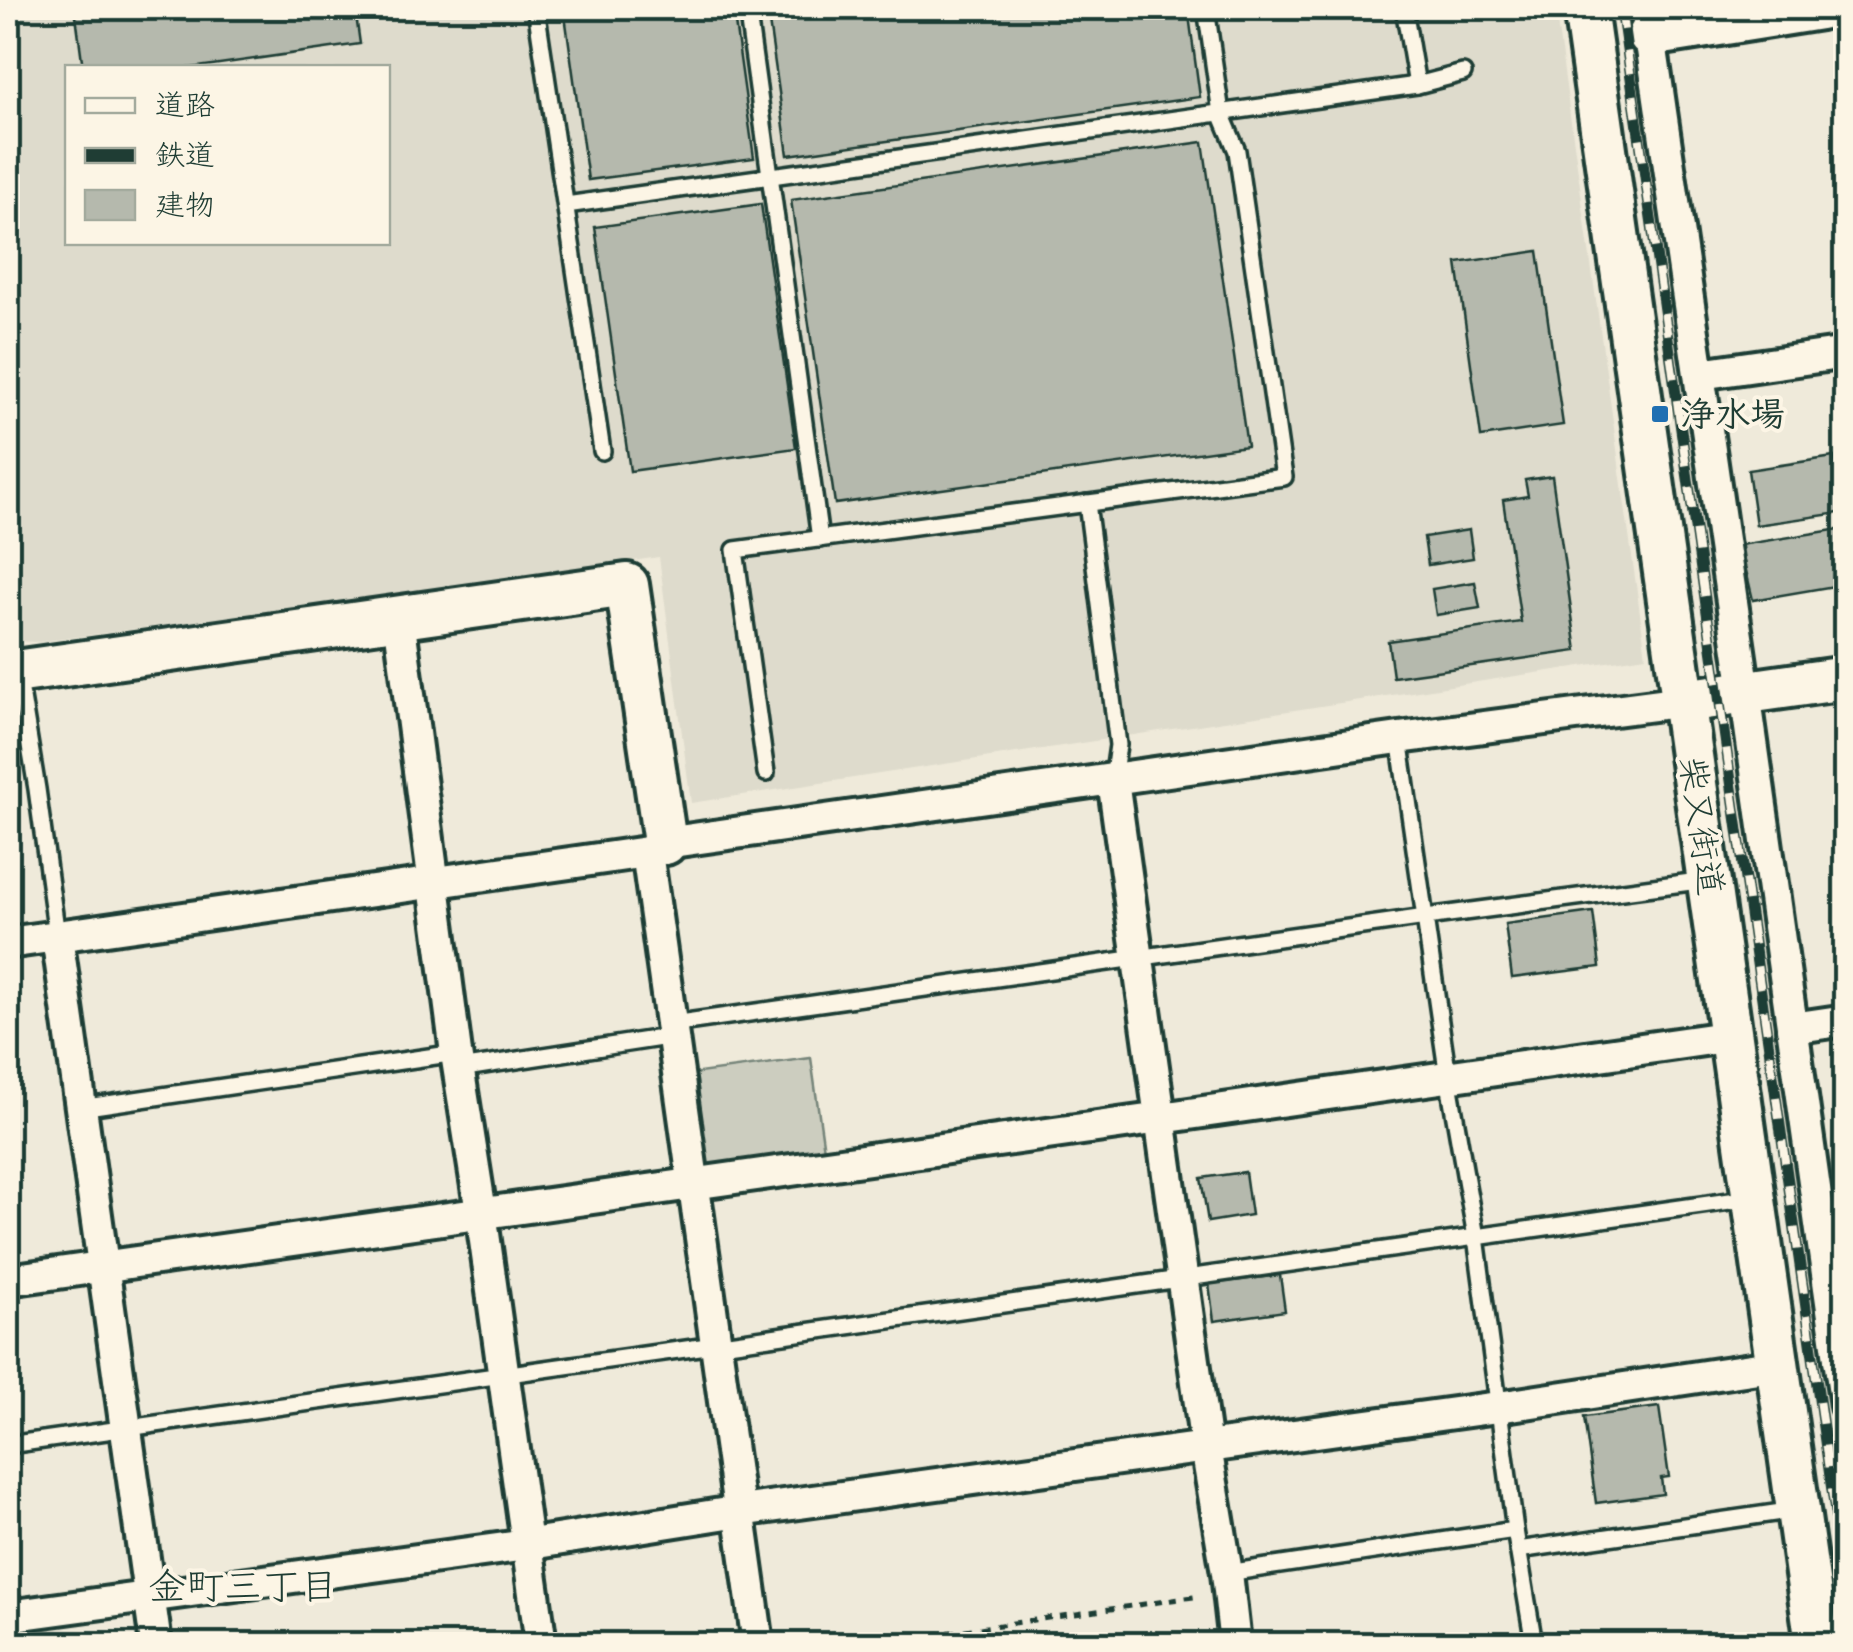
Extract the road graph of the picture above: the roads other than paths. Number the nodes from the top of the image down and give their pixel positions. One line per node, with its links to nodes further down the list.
1 (536, 8): 12 (lane)
2 (747, 8): 11 (lane)
3 (1206, 8): 10 (lane)
4 (1404, 8): 9 (lane)
5 (1584, 8): 22 (main road, 柴又街道)
6 (1820, 8): 7 (main road)
7 (1648, 21): 14 (street)
8 (1463, 73): 9 (lane)
9 (1417, 86): 10 (lane)
10 (1220, 113): 11 (lane); 16 (lane)
11 (770, 176): 12 (lane); 17 (lane)
12 (566, 204): 15 (lane)
13 (1846, 353): 14 (street)
14 (1700, 374): 21 (street)
15 (602, 450)
16 (1086, 503): 17 (lane); 25 (lane)
17 (820, 538): 24 (lane)
18 (399, 618): 19 (main road); 26 (main road); 28 (street)
19 (13, 672): 30 (lane)
20 (1846, 678): 21 (main road)
21 (1745, 692): 22 (main road); 34 (street)
22 (1684, 701): 23 (street); 27 (main road, 柴又街道)
23 (1399, 738): 25 (street); 29 (lane)
24 (766, 773)
25 (1113, 780): 26 (street); 32 (street)
26 (656, 848): 28 (street); 35 (street)
27 (1710, 880): 29 (lane); 36 (main road, 柴又街道)
28 (434, 882): 30 (street); 37 (street)
29 (1426, 917): 32 (lane); 38 (lane)
30 (57, 936): 31 (street); 39 (street)
31 (8, 943)
32 (1138, 958): 35 (lane); 40 (street)
33 (1846, 1020): 34 (street)
34 (1792, 1028): 49 (street)
35 (673, 1030): 37 (lane); 41 (street)
36 (1732, 1036): 38 (street); 42 (main road, 柴又街道)
37 (458, 1061): 39 (lane); 43 (street)
38 (1448, 1076): 40 (street); 44 (lane)
39 (80, 1108): 45 (street)
40 (1161, 1118): 41 (street); 46 (street)
41 (694, 1184): 43 (street); 48 (street)
42 (1755, 1197): 44 (lane); 50 (main road, 柴又街道)
43 (482, 1212): 45 (street); 51 (street)
44 (1476, 1237): 46 (lane); 52 (lane)
45 (104, 1266): 47 (street); 54 (street)
46 (1184, 1278): 48 (lane); 56 (street)
47 (8, 1280)
48 (716, 1343): 51 (lane); 58 (street)
49 (1842, 1359): 53 (street)
50 (1778, 1365): 52 (street); 57 (main road, 柴又街道)
51 (503, 1376): 54 (lane); 60 (street)
52 (1498, 1406): 56 (street); 59 (lane)
53 (1846, 1406)
54 (124, 1427): 55 (lane); 63 (street)
55 (8, 1445)
56 (1206, 1447): 58 (street); 62 (street)
57 (1799, 1509): 61 (lane); 70 (main road, 柴又街道)
58 (740, 1511): 60 (street); 67 (street)
59 (1515, 1530): 61 (lane); 62 (lane)
60 (526, 1545): 63 (street); 66 (street)
61 (1518, 1550): 69 (lane)
62 (1228, 1582): 68 (street)
63 (148, 1596): 64 (street); 65 (street)
64 (8, 1616)
65 (156, 1644)
66 (541, 1644)
67 (758, 1644)
68 (1235, 1644)
69 (1534, 1644)
70 (1817, 1644)

